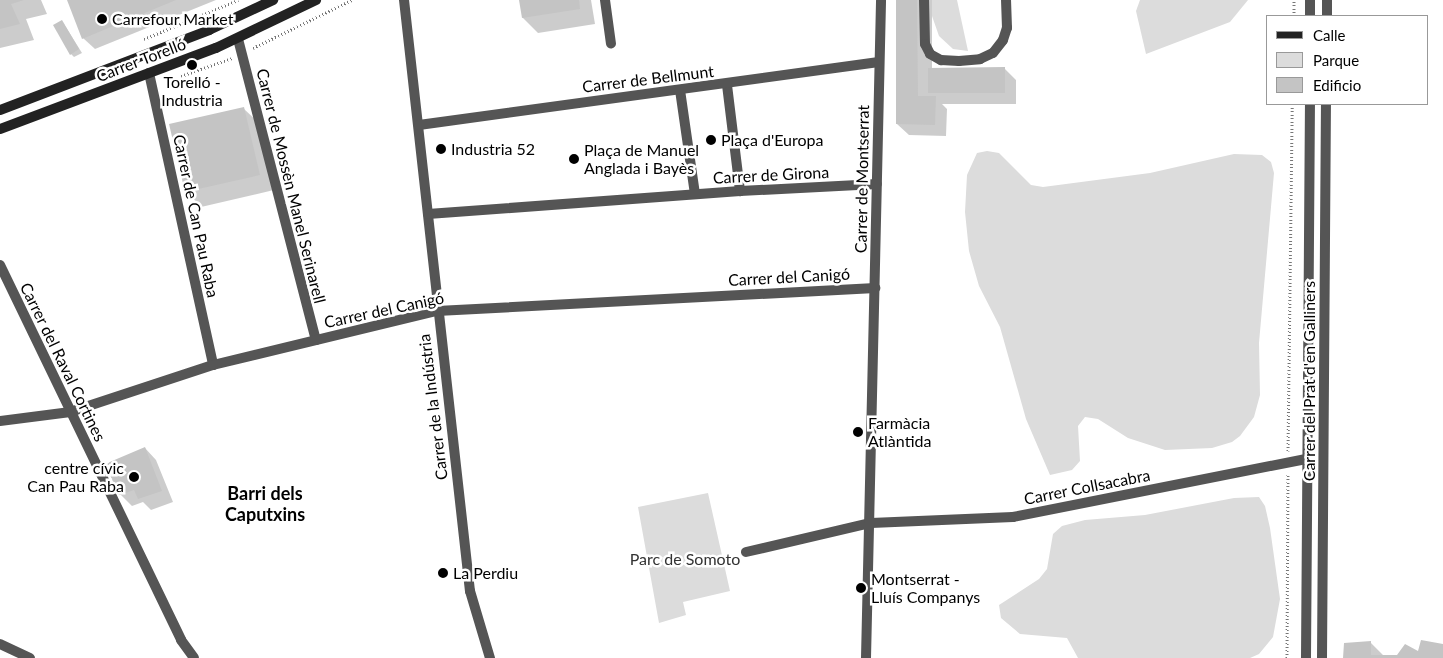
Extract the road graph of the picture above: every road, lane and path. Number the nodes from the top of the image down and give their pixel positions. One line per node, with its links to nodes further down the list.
1 (273, 0): 23 (street, Carrer Torelló)
2 (316, 0): 14 (street, Carrer Torelló)
3 (404, 0): 24 (street, Carrer de la Indústria)
4 (605, 0): 15 (street)
5 (881, 0): 16 (street, Carrer de Montserrat)
6 (924, 0): 7 (street)
7 (1006, 0)
8 (1294, 0): 11 (path)
9 (1310, 0): 12 (street)
10 (1327, 0): 13 (street)
11 (1294, 15)
12 (1310, 15)
13 (1327, 15)
14 (238, 39): 17 (street, Carrer Torelló); 33 (street, Carrer de Mossèn Manel Serinarell)
15 (611, 44)
16 (879, 62): 18 (street, Carrer de Bellmunt); 26 (street, Carrer de Montserrat)
17 (149, 73): 25 (street, Carrer Torelló); 34 (street, Carrer de Can Pau Raba)
18 (727, 84): 19 (street, Carrer de Bellmunt); 27 (street)
19 (680, 90): 24 (street, Carrer de Bellmunt); 28 (street)
20 (1292, 105): 38 (path)
21 (1310, 105): 37 (street, Carrer del Prat d'en Galliners)
22 (1326, 105): 49 (street, Carrer del Prat d'en Galliners)
23 (0, 110)
24 (419, 125): 29 (street, Carrer de la Indústria)
25 (0, 129)
26 (877, 184): 27 (street, Carrer de Girona); 31 (street, Carrer de Montserrat)
27 (740, 191): 28 (street, Carrer de Girona)
28 (695, 194): 29 (street, Carrer de Girona)
29 (428, 214): 32 (street, Carrer de la Indústria)
30 (0, 265): 35 (street, Carrer del Raval Cortines)
31 (875, 288): 32 (street, Carrer del Canigó); 39 (street, Carrer de Montserrat)
32 (437, 311): 33 (street, Carrer del Canigó); 45 (street, Carrer de la Indústria)
33 (316, 340): 34 (street, Carrer del Canigó)
34 (213, 365): 35 (street, Carrer del Canigó)
35 (70, 412): 36 (street, Carrer del Canigó); 44 (street, Carrer del Raval Cortines)
36 (0, 421)
37 (1307, 459): 38 (street, Carrer Collsacabra); 48 (street, Carrer del Prat d'en Galliners)
38 (1288, 463): 39 (street, Carrer Collsacabra); 47 (path)
39 (870, 523): 40 (street, Carrer Collsacabra); 46 (street, Carrer de Montserrat)
40 (746, 552)
41 (0, 644): 42 (street)
42 (8, 653): 43 (street)
43 (30, 658)
44 (194, 658)
45 (490, 658)
46 (866, 658)
47 (1287, 658)
48 (1306, 658)
49 (1322, 658)

